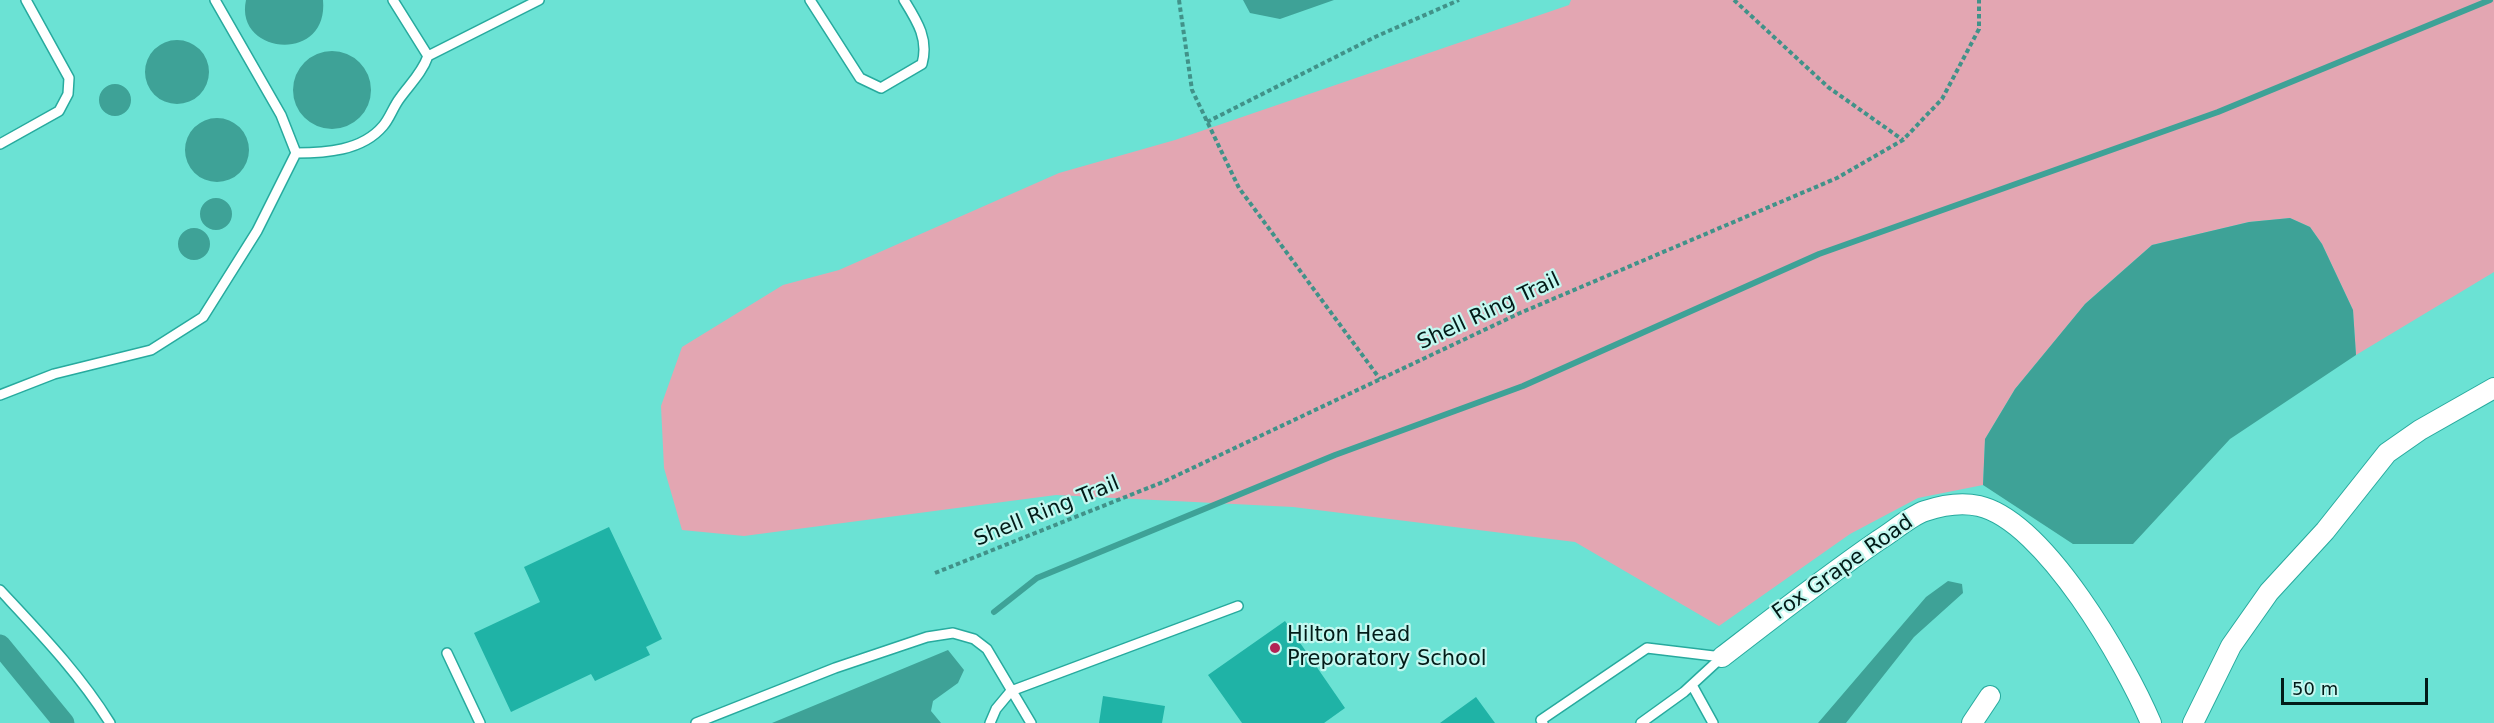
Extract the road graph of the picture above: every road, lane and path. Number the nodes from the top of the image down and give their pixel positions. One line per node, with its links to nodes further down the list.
1 (26, 0): 14 (lane)
2 (215, 0): 15 (lane)
3 (393, 0): 11 (lane)
4 (539, 0): 11 (lane)
5 (810, 0): 6 (lane)
6 (904, 0)
7 (1179, 0): 12 (path)
8 (1459, 0): 12 (path)
9 (1734, 0): 13 (path)
10 (1979, 0): 13 (path, Shell Ring Trail)
11 (428, 56): 15 (lane)
12 (1207, 122): 16 (path)
13 (1903, 140): 16 (path, Shell Ring Trail)
14 (0, 144)
15 (296, 153): 18 (lane)
16 (1380, 379): 19 (path, Shell Ring Trail)
17 (2494, 388): 37 (street)
18 (0, 395)
19 (934, 573)
20 (0, 590): 27 (lane)
21 (1238, 606): 25 (lane)
22 (447, 653): 28 (lane)
23 (1722, 657): 24 (lane); 32 (lane); 36 (street, Fox Grape Road)
24 (1692, 685): 33 (lane); 34 (lane)
25 (1011, 691): 29 (lane); 30 (lane); 31 (lane)
26 (1990, 696): 35 (street)
27 (110, 723)
28 (480, 723)
29 (696, 723)
30 (990, 723)
31 (1031, 723)
32 (1543, 723)
33 (1641, 723)
34 (1713, 723)
35 (1972, 723)
36 (2151, 723)
37 (2193, 723)

